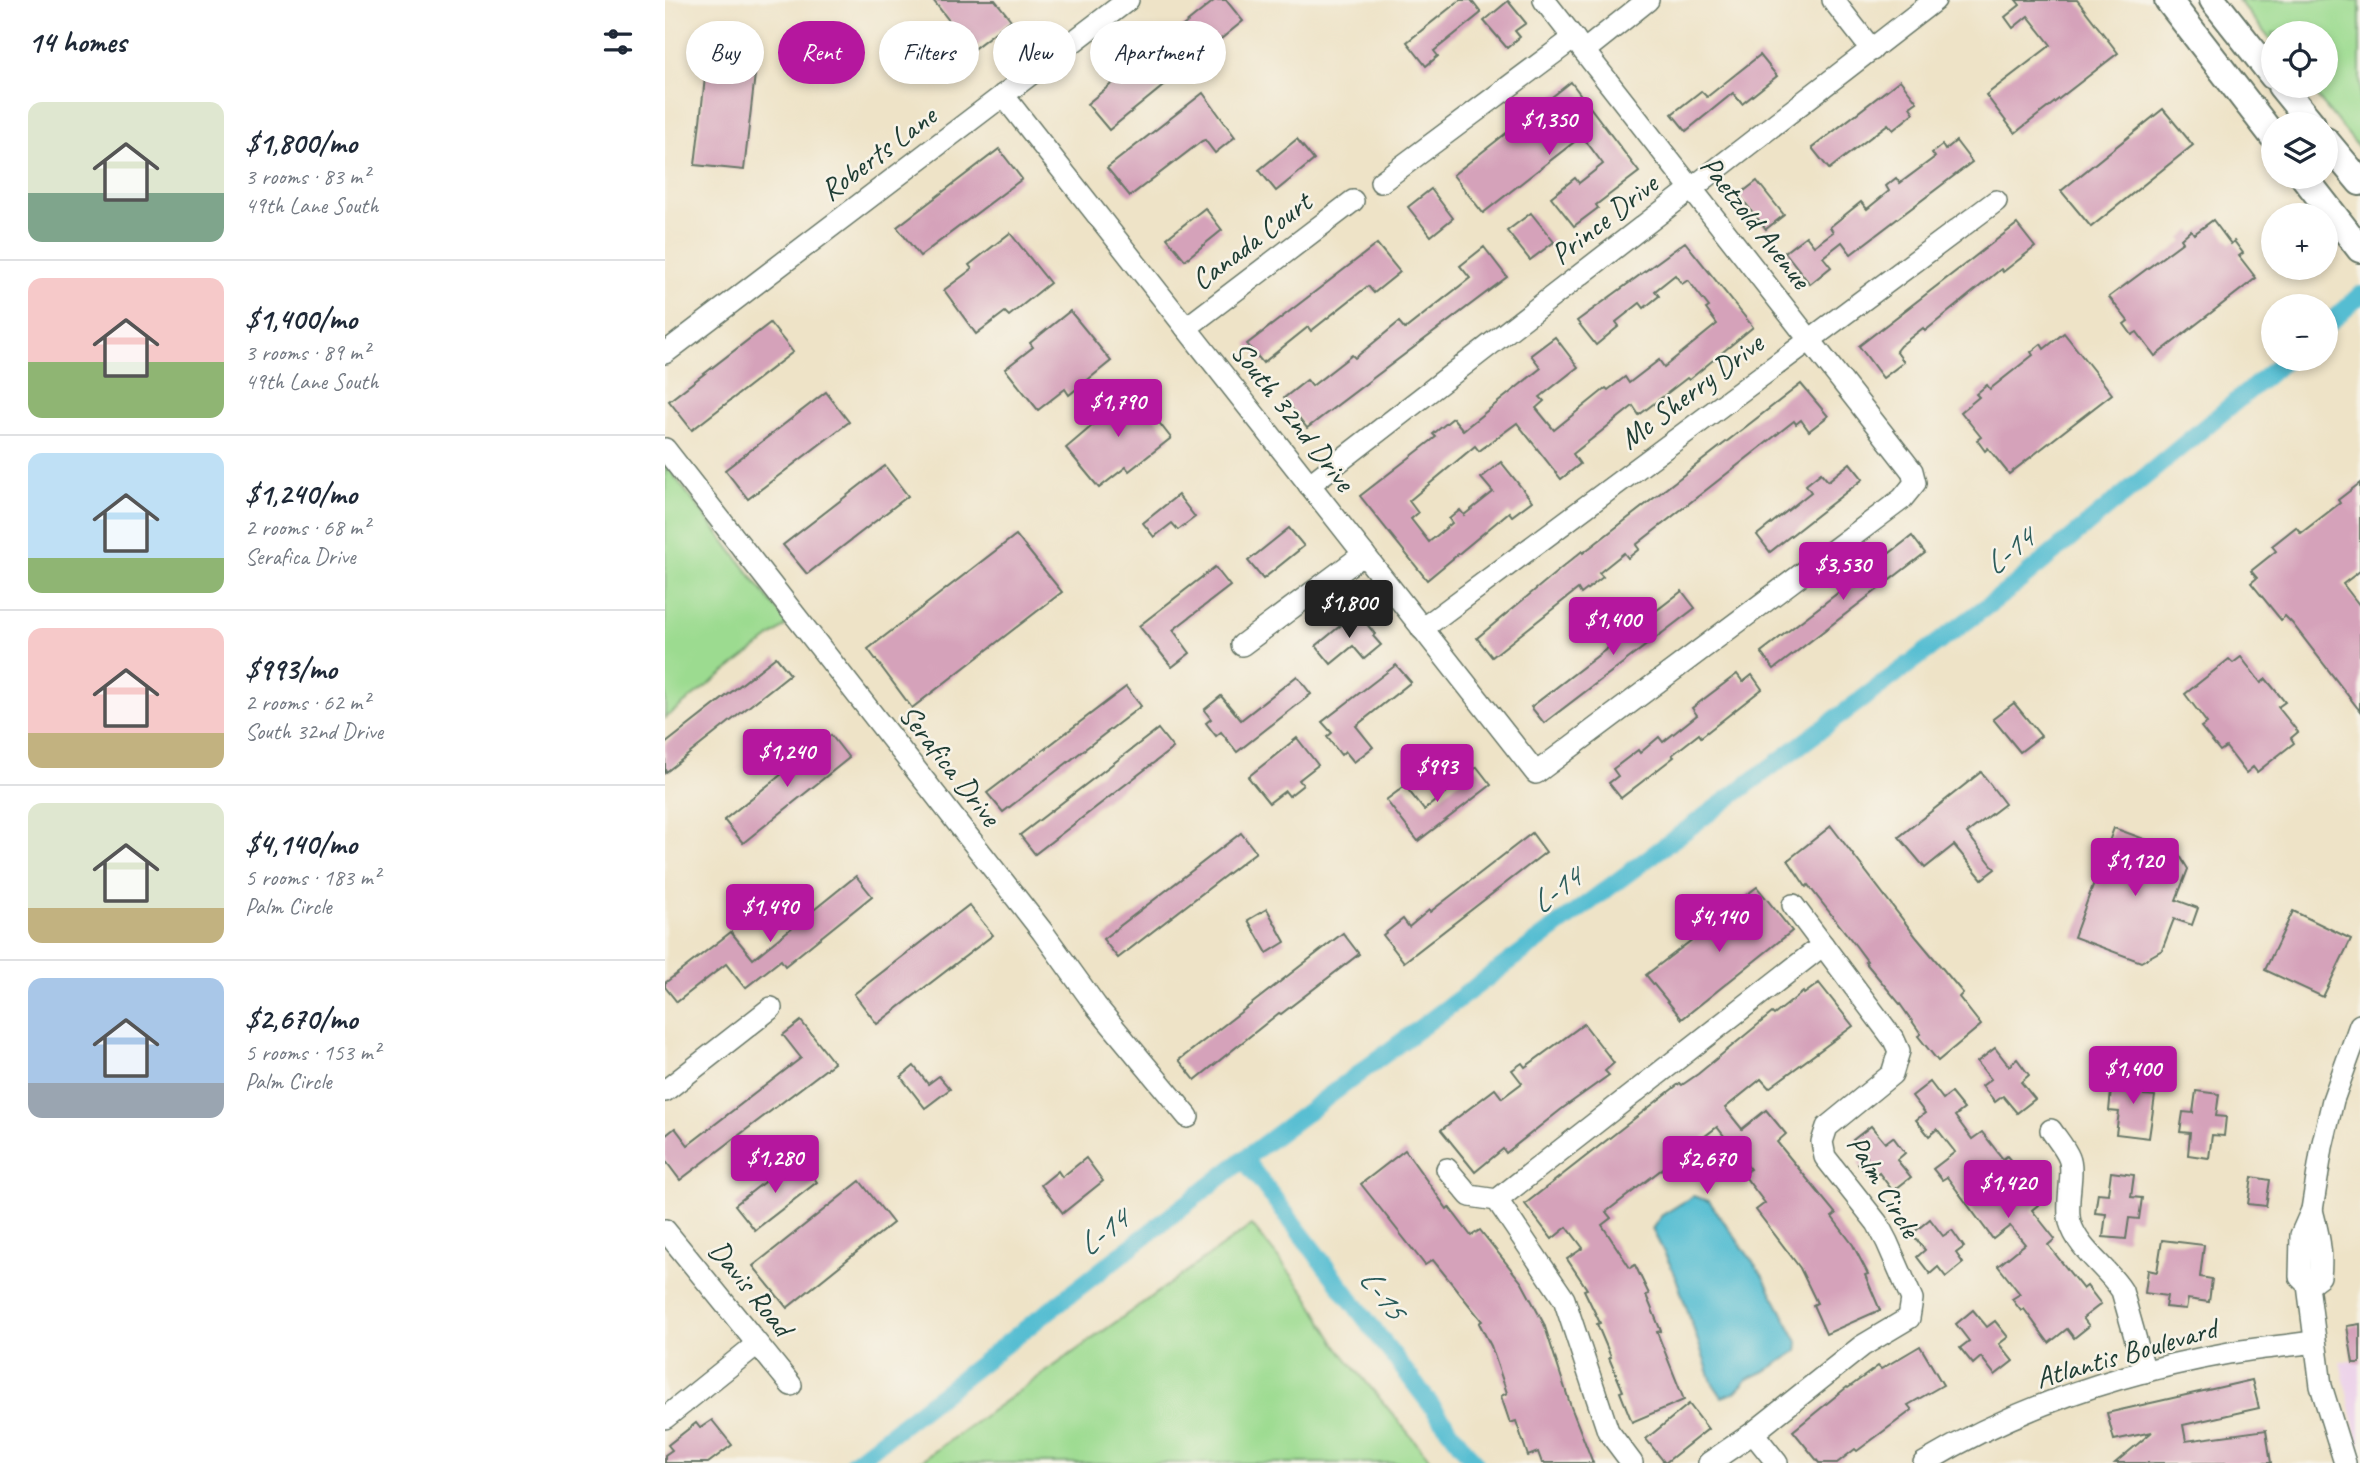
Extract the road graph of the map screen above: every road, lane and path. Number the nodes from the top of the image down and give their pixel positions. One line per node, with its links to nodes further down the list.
1 (1128, 0): 11 (street, Roberts Lane)
2 (1544, 0): 8 (street, Paetzold Avenue)
3 (1648, 0): 8 (street)
4 (1833, 0): 9 (street)
5 (1935, 0): 9 (street, Prince Drive)
6 (2168, 0): 14 (main road)
7 (2213, 0): 10 (main road)
8 (1579, 45): 16 (street); 18 (street, Paetzold Avenue)
9 (1872, 50): 18 (street, Prince Drive)
10 (2261, 61)
11 (1003, 95): 23 (street, South 32nd Drive); 25 (street, Roberts Lane)
12 (2291, 98): 13 (main road)
13 (2302, 112)
14 (2261, 120)
15 (2338, 156): 17 (main road)
16 (1381, 182)
17 (2360, 183)
18 (1691, 188): 24 (street, Paetzold Avenue); 27 (street, Prince Drive)
19 (2313, 189): 22 (main road)
20 (1353, 201): 23 (street, Canada Court)
21 (1996, 201): 24 (street, Mc Sherry Drive)
22 (2355, 242)
23 (1186, 328): 27 (street, South 32nd Drive)
24 (1810, 339): 29 (street, Mc Sherry Drive); 31 (street, Paetzold Avenue)
25 (665, 353)
26 (665, 449): 37 (street, Serafica Drive)
27 (1309, 485): 28 (street, South 32nd Drive)
28 (1364, 554): 29 (street, South 32nd Drive); 30 (street)
29 (1422, 629): 31 (street, South 32nd Drive)
30 (1242, 645)
31 (1536, 774)
32 (1793, 905): 33 (street, Palm Circle)
33 (1823, 945): 40 (street); 47 (street, Palm Circle)
34 (771, 1007): 36 (street)
35 (2360, 1025): 42 (street)
36 (665, 1091)
37 (1188, 1117)
38 (2052, 1130): 44 (street)
39 (1447, 1169): 40 (street)
40 (1497, 1200): 48 (street)
41 (665, 1230): 43 (street, Davis Road)
42 (2314, 1342): 44 (street, Atlantis Boulevard); 52 (street)
43 (758, 1343): 45 (street, Davis Road); 46 (street)
44 (2145, 1372): 51 (street, Atlantis Boulevard)
45 (791, 1384)
46 (668, 1410)
47 (1753, 1433): 49 (street, Palm Circle); 50 (street)
48 (1632, 1463)
49 (1709, 1463)
50 (1777, 1463)
51 (1924, 1463)
52 (2345, 1463)

